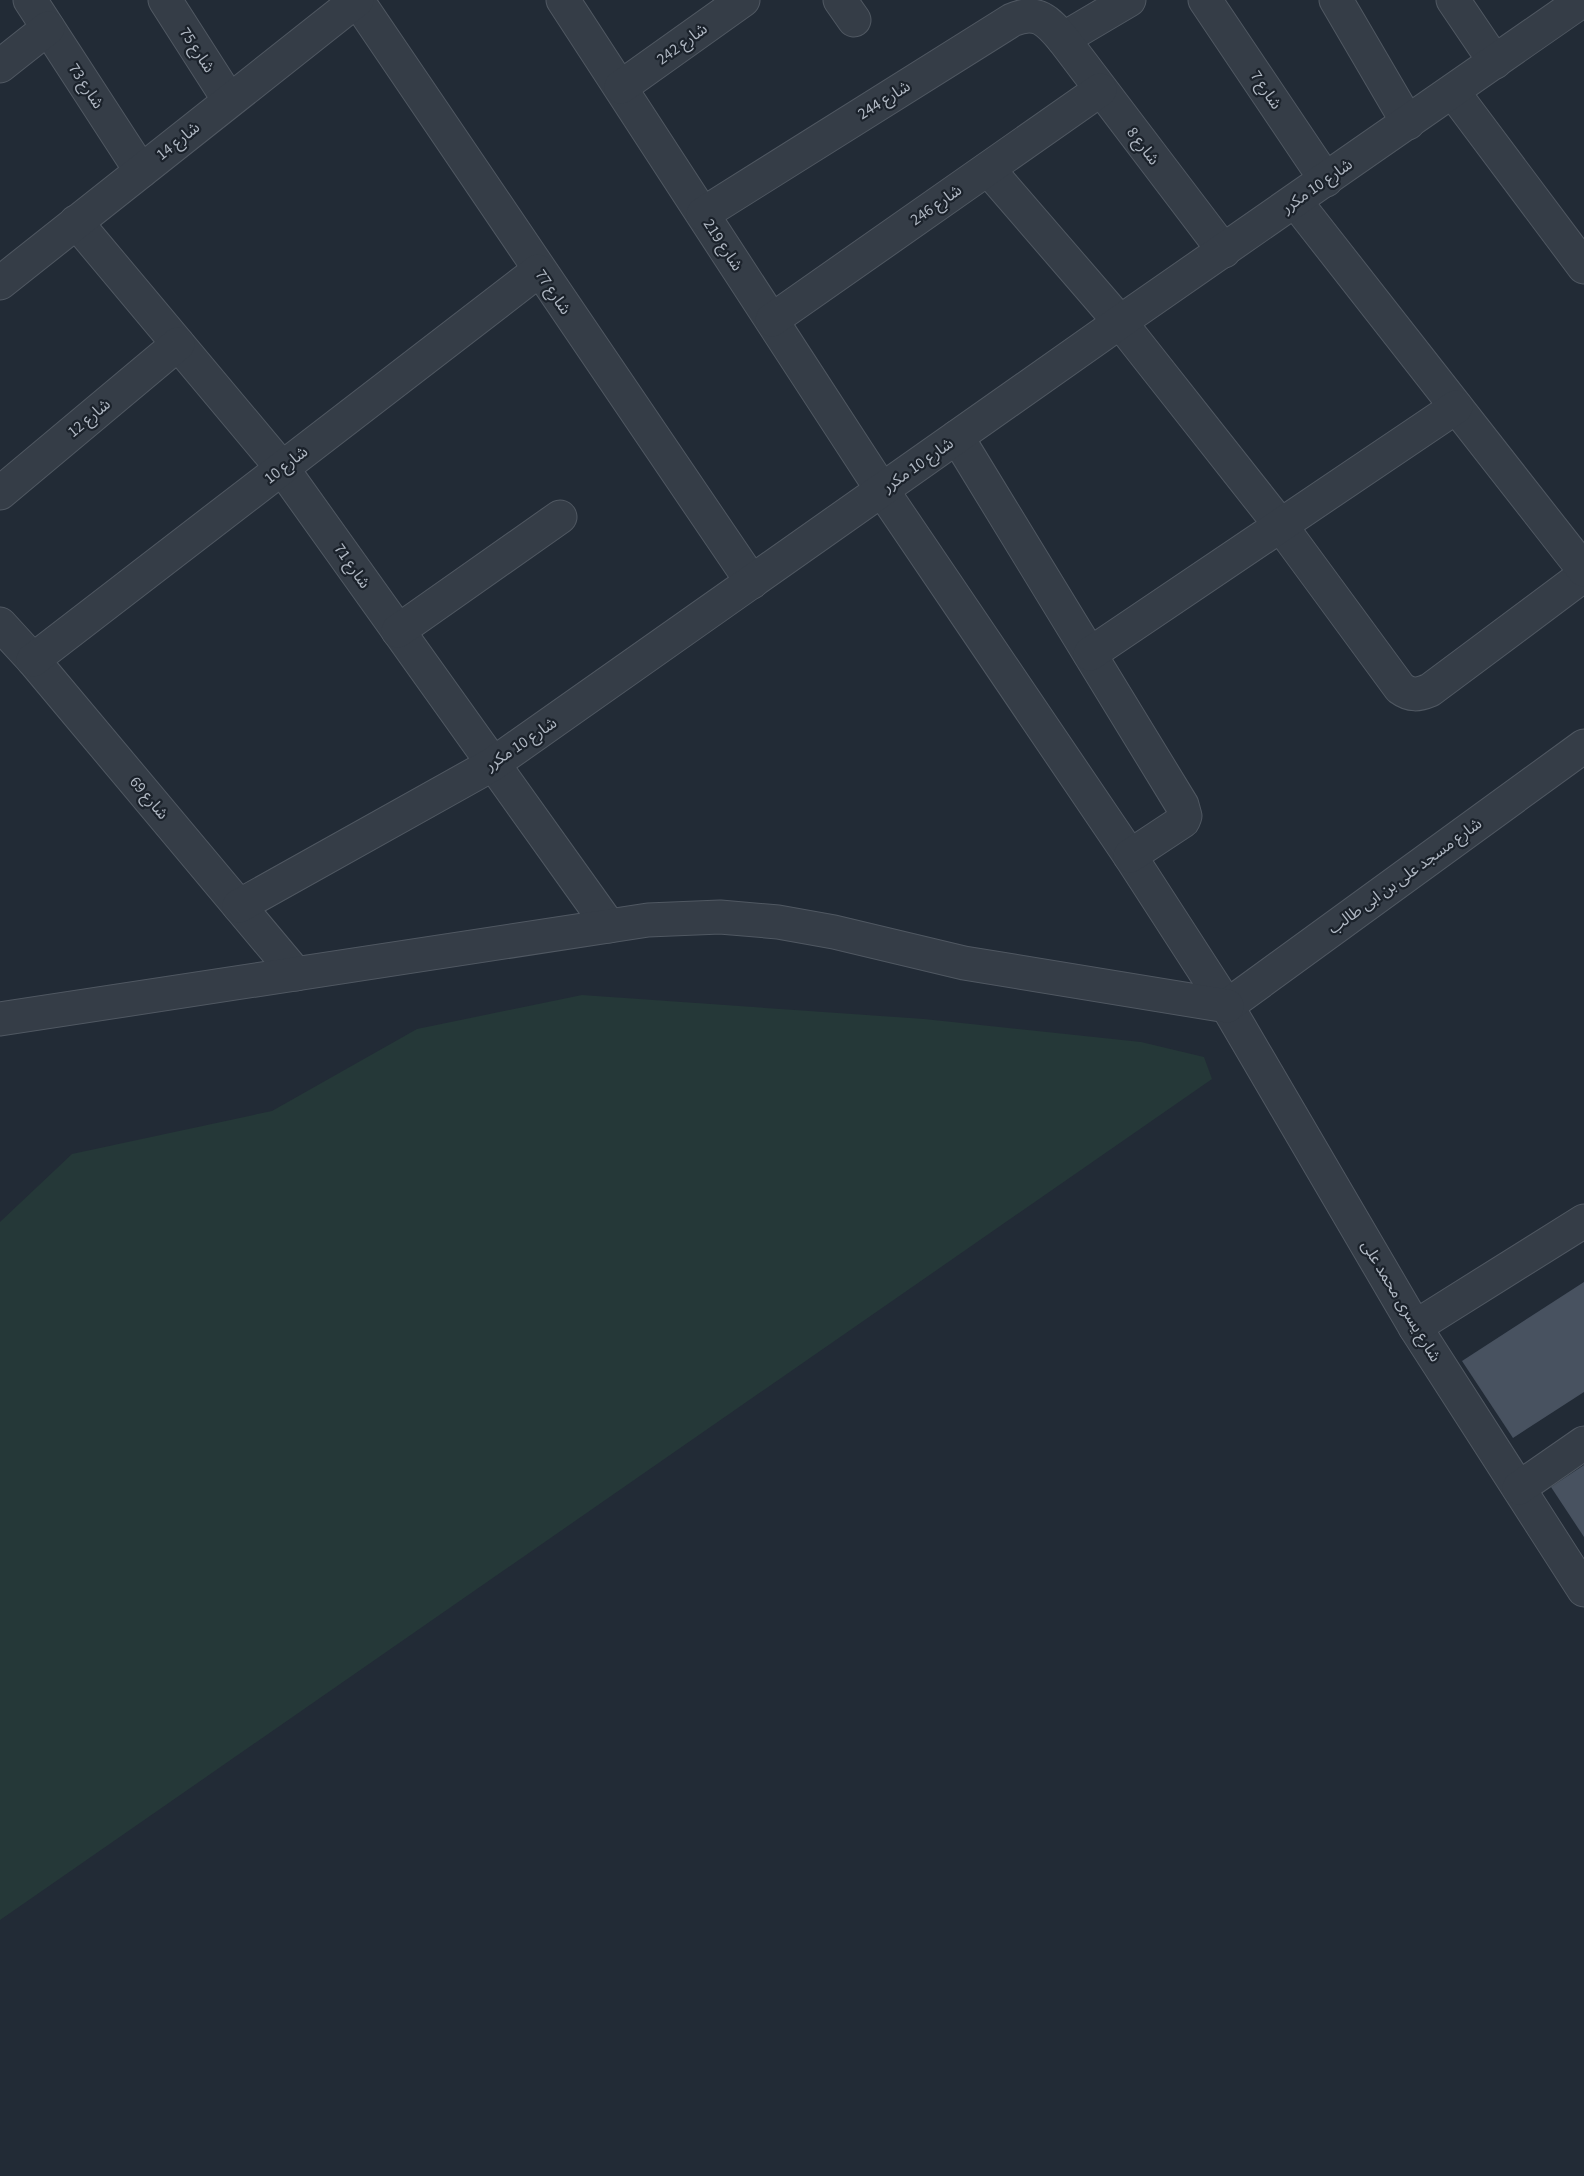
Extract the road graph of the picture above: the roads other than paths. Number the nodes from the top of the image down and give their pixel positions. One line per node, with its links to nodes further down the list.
1 (30, 0): 11 (street, شارع 73)
2 (165, 0): 18 (street, شارع 75)
3 (357, 0): 18 (street, شارع 14); 28 (street, شارع 77)
4 (563, 0): 15 (street, شارع 219)
5 (743, 0): 15 (street, شارع 242)
6 (1129, 0): 12 (street)
7 (1205, 0): 22 (street, شارع 7)
8 (1336, 0): 19 (street)
9 (1453, 0): 13 (street)
10 (1583, 0): 13 (street, شارع 10 مكرر)
11 (48, 28): 14 (street); 21 (street, شارع 73)
12 (1064, 39): 16 (street, شارع 8); 24 (street, شارع 244)
13 (1495, 62): 17 (street, شارع 10 مكرر)
14 (0, 66)
15 (621, 87): 24 (street, شارع 219)
16 (1100, 90): 20 (street, شارع 246); 26 (street, شارع 8)
17 (1453, 92): 19 (street, شارع 10 مكرر); 27 (street)
18 (229, 100): 21 (street, شارع 14)
19 (1408, 123): 22 (street, شارع 10 مكرر)
20 (988, 169): 30 (street, شارع 246); 31 (street)
21 (141, 171): 25 (street, شارع 14)
22 (1326, 180): 23 (street, شارع 10 مكرر)
23 (1295, 201): 26 (street, شارع 10 مكرر); 33 (street)
24 (703, 214): 30 (street, شارع 219)
25 (76, 222): 29 (street, شارع 14); 32 (street, شارع 71)
26 (1224, 251): 31 (street, شارع 10 مكرر)
27 (1584, 267)
28 (538, 271): 35 (street, شارع 10); 42 (street, شارع 77)
29 (0, 283)
30 (772, 320): 36 (street, شارع 219)
31 (1120, 322): 34 (street, شارع 10 مكرر); 39 (street)
32 (178, 344): 35 (street, شارع 71); 37 (street, شارع 12)
33 (1456, 407): 39 (street); 40 (street)
34 (957, 437): 36 (street, شارع 10 مكرر); 45 (street)
35 (282, 468): 44 (street, شارع 71); 46 (street, شارع 10)
36 (882, 490): 42 (street, شارع 10 مكرر); 49 (street, شارع 219)
37 (0, 493)
38 (560, 517): 44 (street)
39 (1281, 526): 41 (street); 45 (street)
40 (1584, 570)
41 (1584, 575)
42 (752, 582): 48 (street, شارع 10 مكرر)
43 (0, 624): 46 (street, شارع 69)
44 (398, 630): 48 (street, شارع 71)
45 (1090, 654): 49 (street)
46 (33, 660): 50 (street, شارع 69)
47 (1584, 746): 53 (street, شارع مسجد على بن ابى طالب)
48 (493, 765): 50 (street, شارع 10 مكرر); 51 (street, شارع 71)
49 (1130, 856): 53 (street, شارع يسرى محمد على)
50 (239, 906): 52 (street, شارع 69)
51 (609, 926): 52 (street); 53 (street)
52 (296, 974): 54 (street)
53 (1227, 1006): 56 (street, شارع يسرى محمد على)
54 (0, 1019)
55 (1584, 1221): 56 (street)
56 (1416, 1327): 58 (street, شارع يسرى محمد على)
57 (1584, 1443): 58 (street)
58 (1519, 1488): 59 (street, شارع يسرى محمد على)
59 (1584, 1590)

